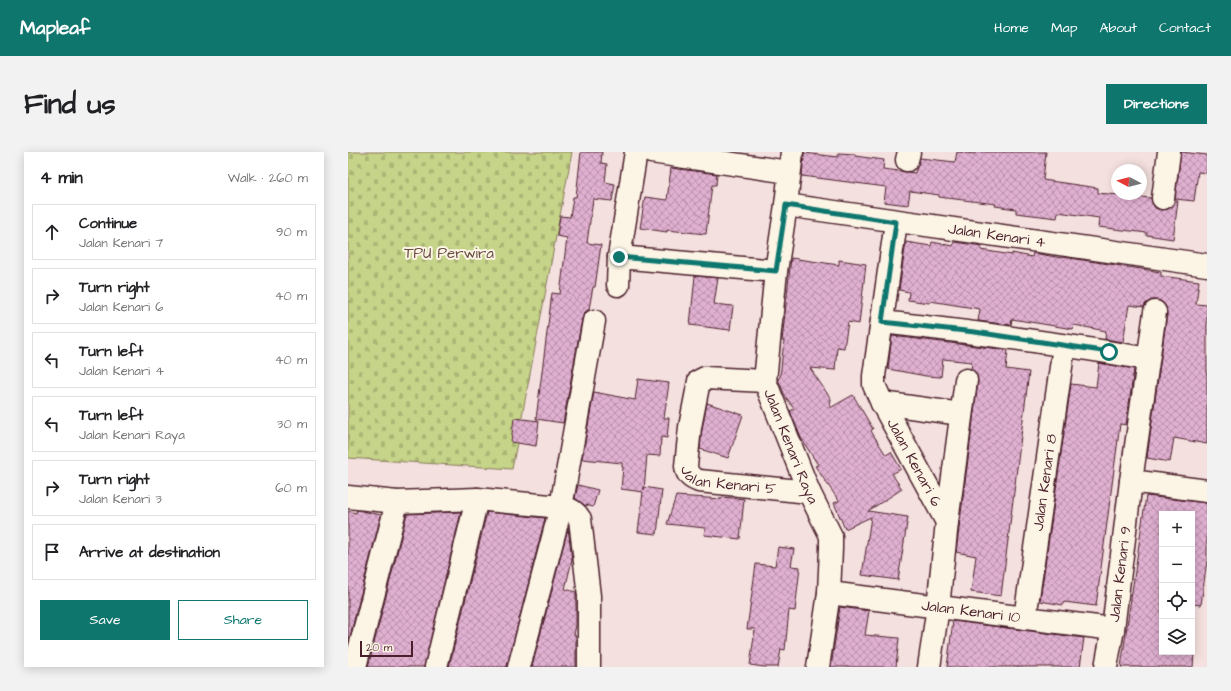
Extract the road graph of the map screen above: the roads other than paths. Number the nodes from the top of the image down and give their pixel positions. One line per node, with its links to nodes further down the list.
1 (636, 152): 8 (street)
2 (651, 152): 4 (street)
3 (1169, 152): 5 (street)
4 (790, 162): 6 (street, Jalan Kenari Raya)
5 (1163, 198)
6 (786, 205): 7 (street, Jalan Kenari 4); 10 (street, Jalan Kenari Raya)
7 (896, 222): 9 (street, Jalan Kenari 4); 14 (street, Jalan Kenari 6)
8 (619, 257): 10 (street); 11 (street)
9 (1207, 265)
10 (776, 271): 18 (street, Jalan Kenari Raya)
11 (618, 285)
12 (1155, 312): 16 (street, Jalan Kenari 9)
13 (594, 321): 27 (street)
14 (882, 322): 15 (street); 19 (street, Jalan Kenari 6)
15 (1064, 346): 16 (street); 31 (street, Jalan Kenari 8)
16 (1148, 359): 21 (street, Jalan Kenari 9)
17 (966, 380): 20 (street, Jalan Kenari 6)
18 (765, 381): 23 (street, Jalan Kenari Raya); 23 (street, Jalan Kenari 5)
19 (882, 403): 20 (street, Jalan Kenari 6); 28 (street, Jalan Kenari 6)
20 (961, 414): 28 (street, Jalan Kenari 6)
21 (1131, 481): 22 (street); 32 (street, Jalan Kenari 9)
22 (1207, 491)
23 (810, 492): 29 (street, Jalan Kenari Raya)
24 (348, 496): 26 (street)
25 (477, 499): 26 (street); 27 (street); 34 (street)
26 (398, 502): 33 (street)
27 (561, 507): 35 (street); 36 (street)
28 (947, 522): 30 (street, Jalan Kenari 6)
29 (828, 593): 30 (street, Jalan Kenari 10); 37 (street, Jalan Kenari Raya)
30 (938, 607): 31 (street, Jalan Kenari 10); 38 (street, Jalan Kenari 6)
31 (1024, 618): 32 (street, Jalan Kenari 10)
32 (1113, 629): 39 (street, Jalan Kenari 9)
33 (355, 667)
34 (436, 667)
35 (519, 667)
36 (589, 667)
37 (818, 667)
38 (929, 667)
39 (1106, 667)

